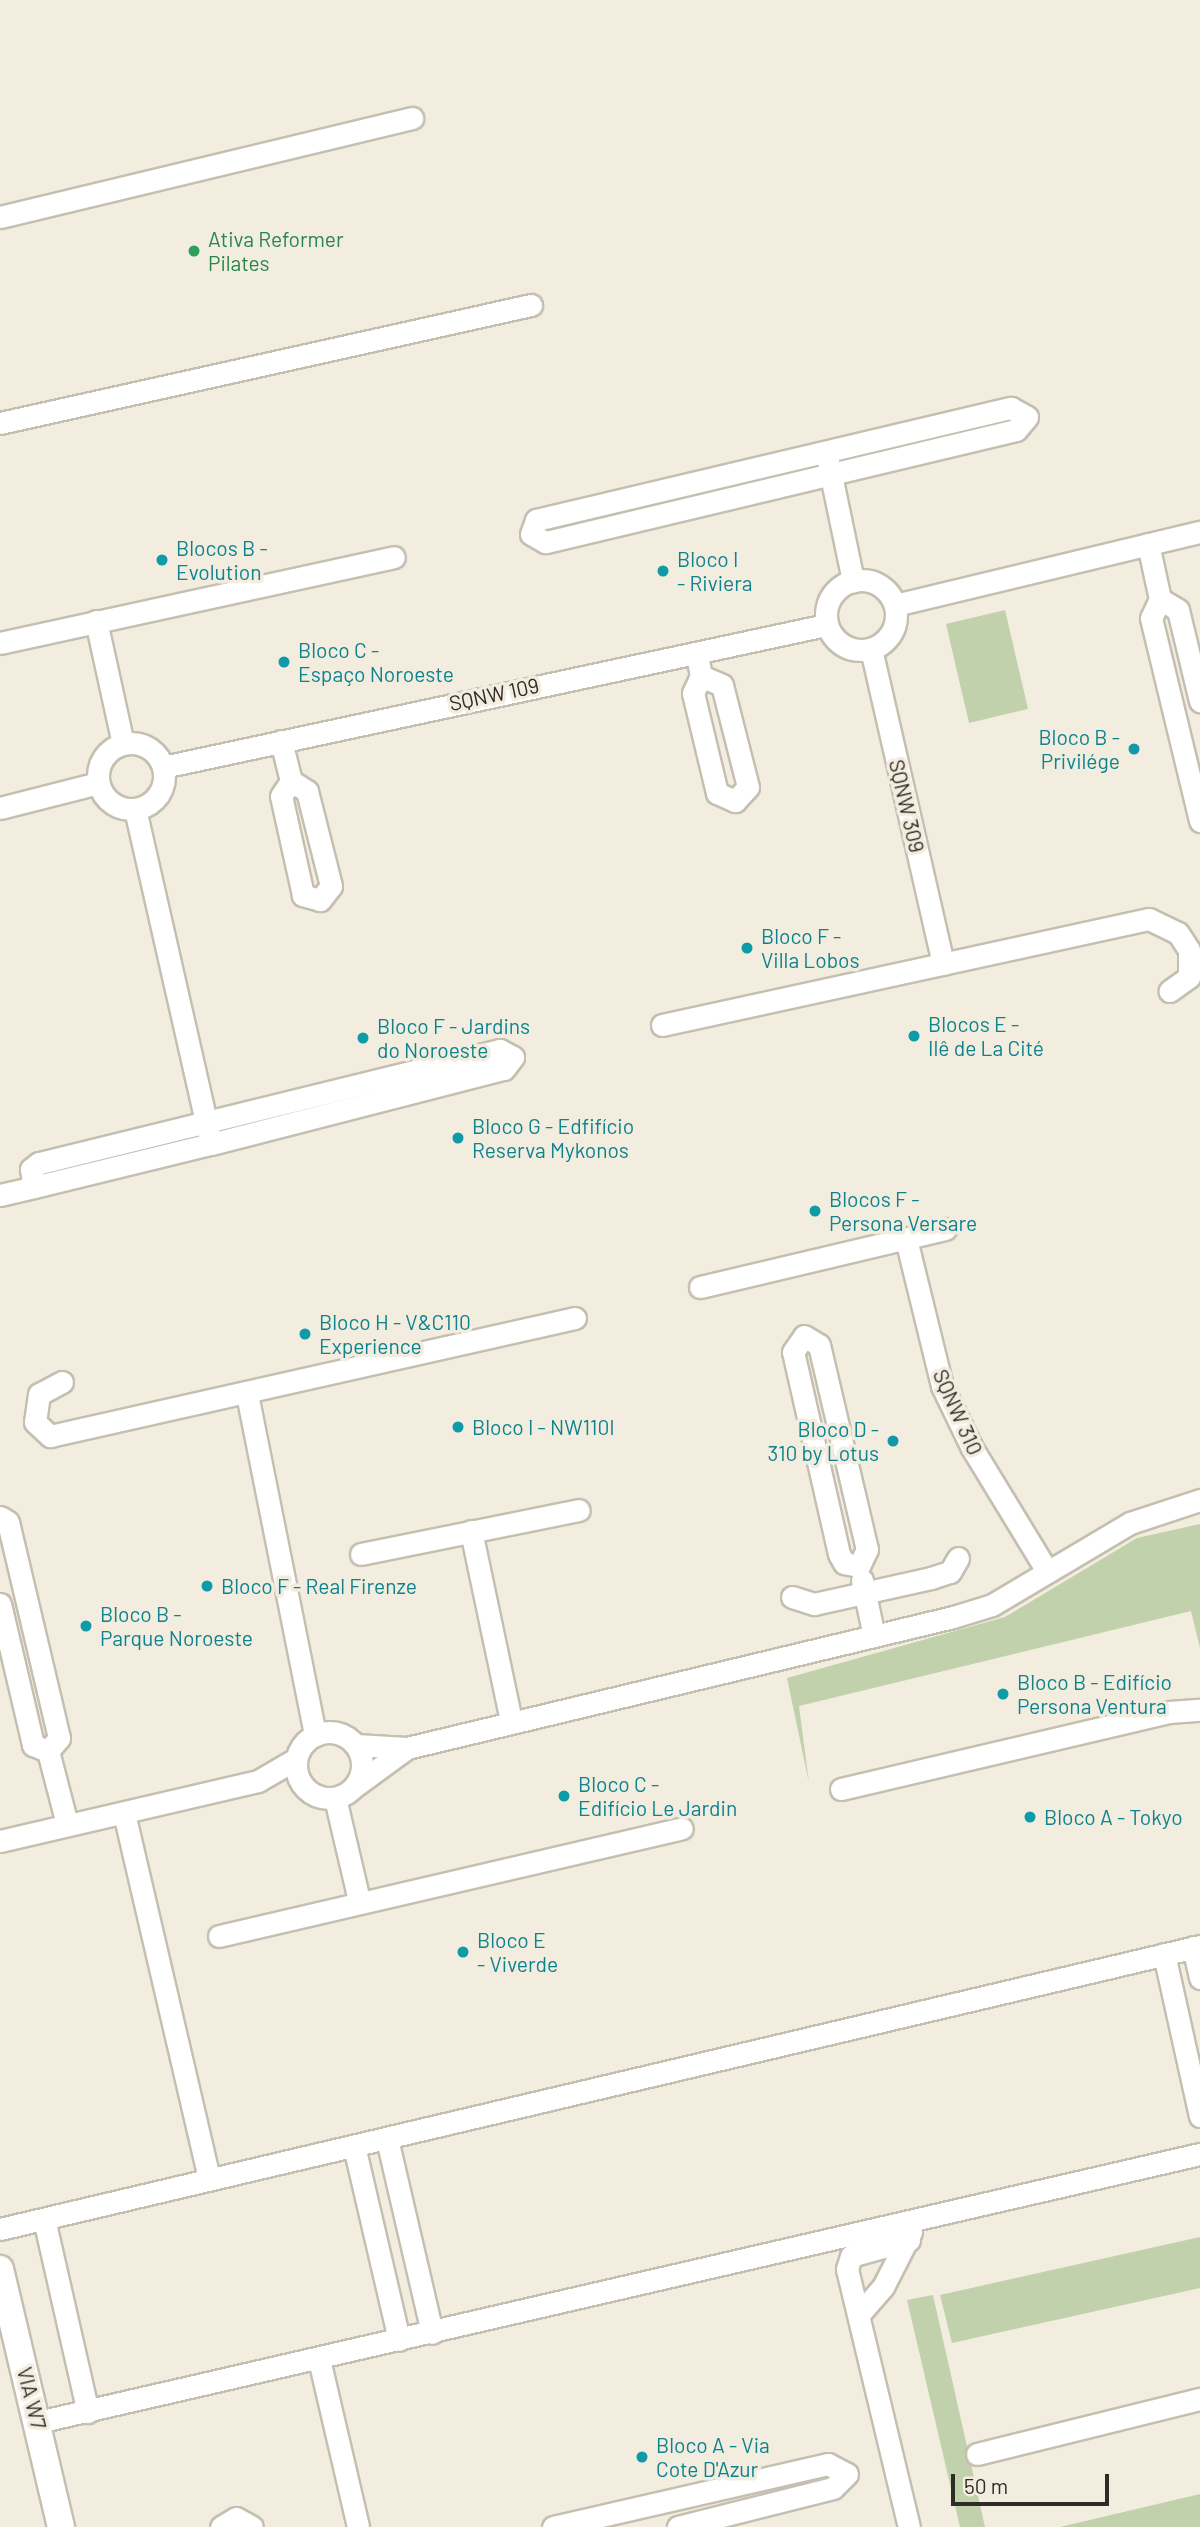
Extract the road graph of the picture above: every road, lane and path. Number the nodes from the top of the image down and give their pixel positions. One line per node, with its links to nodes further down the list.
1 (412, 118): 2 (street)
2 (0, 217)
3 (531, 305): 4 (street)
4 (0, 423)
5 (826, 452): 6 (street); 6 (street); 6 (street)
6 (832, 475): 10 (street)
7 (1200, 532): 8 (street)
8 (1148, 544): 11 (street); 12 (street)
9 (394, 557): 13 (street)
10 (853, 581): 12 (street); 14 (street)
11 (1160, 599): 19 (street); 27 (street)
12 (895, 605): 16 (street)
13 (96, 621): 15 (street); 21 (street)
14 (827, 625): 16 (street); 17 (street, SQNW 109)
15 (0, 643)
16 (871, 649): 28 (street, SQNW 309)
17 (697, 654): 18 (street); 20 (street, SQNW 109)
18 (701, 676): 18 (street)
19 (1200, 701)
20 (281, 741): 22 (street, SQNW 109); 23 (street)
21 (123, 744): 22 (street); 24 (street)
22 (163, 767): 26 (street)
23 (291, 781): 23 (street)
24 (98, 783): 25 (street); 26 (street)
25 (0, 808)
26 (135, 809): 31 (street)
27 (1200, 821)
28 (943, 964): 29 (street); 30 (street)
29 (1170, 991)
30 (662, 1025)
31 (209, 1135): 31 (street); 32 (street)
32 (0, 1195)
33 (945, 1229): 34 (street)
34 (906, 1239): 35 (street); 46 (street, SQNW 310)
35 (700, 1287)
36 (575, 1318): 38 (street)
37 (62, 1382): 38 (street)
38 (247, 1394): 53 (street)
39 (1200, 1500): 46 (street)
40 (579, 1510): 42 (street)
41 (0, 1517): 56 (street)
42 (471, 1531): 43 (street); 52 (street)
43 (361, 1554)
44 (958, 1558): 47 (street)
45 (859, 1566): 45 (street); 47 (street)
46 (1046, 1569): 50 (street)
47 (865, 1594): 48 (street); 50 (street)
48 (792, 1597)
49 (0, 1604): 56 (street)
50 (874, 1636): 52 (street)
51 (1200, 1710): 60 (street)
52 (511, 1720): 55 (street)
53 (315, 1735): 54 (street); 57 (street)
54 (356, 1745): 55 (street); 59 (street)
55 (407, 1748): 59 (street)
56 (48, 1751): 64 (street)
57 (296, 1759): 58 (street); 61 (street)
58 (258, 1781): 61 (street); 63 (street)
59 (355, 1786): 62 (street)
60 (841, 1789)
61 (309, 1792): 62 (street)
62 (335, 1798): 67 (street)
63 (124, 1813): 64 (street); 76 (street)
64 (66, 1824): 66 (street)
65 (682, 1828): 67 (street)
66 (0, 1841)
67 (359, 1900): 68 (street)
68 (219, 1936)
69 (1197, 1947): 70 (street); 71 (street)
70 (1164, 1954): 72 (street); 73 (street)
71 (1200, 1978)
72 (1200, 2116)
73 (387, 2140): 74 (street); 83 (street)
74 (354, 2146): 76 (street); 84 (street)
75 (1200, 2154): 78 (street)
76 (209, 2179): 77 (street)
77 (44, 2219): 79 (street); 87 (street)
78 (915, 2219): 80 (street); 83 (street)
79 (0, 2229)
80 (909, 2240): 82 (street); 82 (street)
81 (0, 2269): 88 (main road, VIA W7)
82 (861, 2312): 96 (street)
83 (432, 2333): 84 (street)
84 (399, 2340): 85 (street)
85 (319, 2359): 87 (street); 93 (street)
86 (1200, 2399): 89 (street)
87 (88, 2412): 88 (street)
88 (38, 2422): 90 (main road, VIA W7)
89 (977, 2454)
90 (61, 2527)
91 (220, 2527): 92 (street)
92 (252, 2527)
93 (358, 2527)
94 (553, 2527): 95 (street)
95 (678, 2527)
96 (909, 2527)

